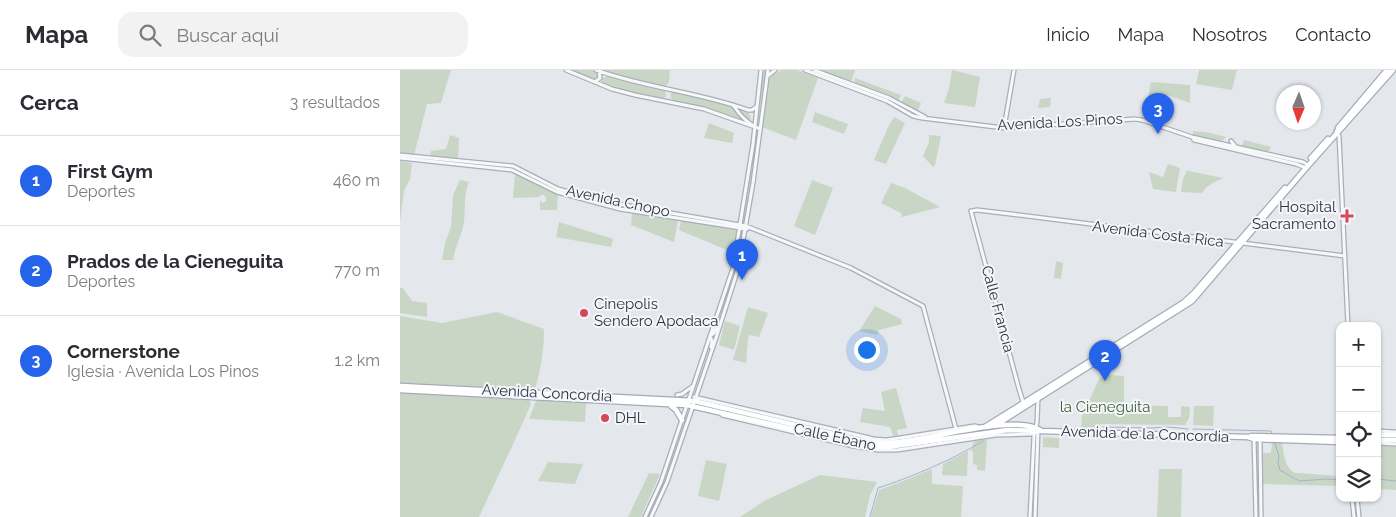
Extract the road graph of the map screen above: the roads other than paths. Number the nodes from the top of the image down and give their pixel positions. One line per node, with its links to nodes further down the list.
1 (566, 70): 13 (street)
2 (761, 70): 16 (street)
3 (768, 70): 12 (street)
4 (775, 70): 12 (street)
5 (804, 70): 18 (street)
6 (814, 70): 18 (street)
7 (1014, 70): 22 (street)
8 (1387, 70): 23 (main road)
9 (1393, 70): 23 (main road)
10 (598, 71): 11 (street); 13 (street)
11 (604, 73): 14 (street); 15 (street)
12 (767, 78): 21 (street)
13 (594, 82): 14 (street)
14 (603, 86): 19 (street)
15 (732, 104): 16 (street); 17 (street)
16 (757, 106): 20 (street)
17 (738, 112): 19 (street); 20 (street)
18 (925, 117): 22 (street, Avenida Los Pinos)
19 (734, 119): 20 (street)
20 (755, 127): 21 (street); 30 (street)
21 (760, 128): 31 (street)
22 (1004, 128): 24 (street, Avenida Los Pinos)
23 (1337, 132): 28 (main road); 33 (street)
24 (1192, 137): 25 (street, Avenida Los Pinos); 28 (street, Avenida Los Pinos)
25 (1221, 143): 26 (street, Avenida Los Pinos); 26 (street)
26 (1236, 146): 28 (street, Avenida Los Pinos)
27 (400, 156): 30 (street, Avenida Chopo)
28 (1306, 166): 32 (main road)
29 (971, 211): 32 (street, Avenida Costa Rica); 47 (street, Calle Francia)
30 (740, 227): 31 (street, Avenida Chopo); 36 (street)
31 (747, 228): 35 (street); 50 (street, Avenida Chopo)
32 (1238, 244): 33 (street, Avenida Costa Rica); 44 (main road)
33 (1344, 256): 34 (street)
34 (1348, 322)
35 (719, 327): 36 (street); 37 (street)
36 (710, 336): 37 (street); 38 (street)
37 (710, 353): 45 (street)
38 (694, 385): 42 (street); 45 (street)
39 (400, 386): 45 (main road, Avenida Concordia)
40 (400, 390): 43 (main road, Avenida Concordia)
41 (536, 395): 43 (main road)
42 (677, 395)
43 (510, 396): 46 (main road, Avenida Concordia)
44 (1038, 397): 47 (main road); 53 (street)
45 (691, 402): 46 (main road, Avenida Concordia); 48 (street); 56 (main road, Calle Ébano); 61 (main road, Calle Ébano); 66 (street)
46 (668, 404): 48 (main road)
47 (1024, 405): 49 (main road); 52 (main road)
48 (682, 420): 65 (street)
49 (994, 427): 52 (main road, Calle Ébano); 53 (main road, Calle Ébano)
50 (956, 429): 51 (street); 56 (street)
51 (979, 429): 52 (main road, Calle Ébano); 56 (main road, Calle Ébano)
52 (986, 430): 53 (main road, Calle Ébano); 57 (main road, Calle Ébano)
53 (1037, 430): 58 (main road, Avenida de la Concordia); 60 (street); 73 (street); 74 (street)
54 (1381, 433): 55 (main road)
55 (1396, 433)
56 (932, 435)
57 (965, 436): 60 (main road); 61 (main road, Calle Ébano)
58 (1257, 437): 59 (main road, Avenida de la Concordia); 63 (main road, Avenida de la Concordia); 75 (street); 76 (street)
59 (1336, 438)
60 (970, 439): 61 (street)
61 (952, 440)
62 (1381, 441): 64 (main road)
63 (1336, 442)
64 (1396, 442)
65 (669, 458): 66 (street); 67 (street)
66 (674, 459): 68 (street)
67 (661, 482): 68 (street); 71 (street)
68 (666, 484): 72 (street)
69 (1352, 502): 77 (street)
70 (1357, 502): 78 (street)
71 (645, 517)
72 (652, 517)
73 (1030, 517)
74 (1035, 517)
75 (1256, 517)
76 (1261, 517)
77 (1354, 517)
78 (1359, 517)

